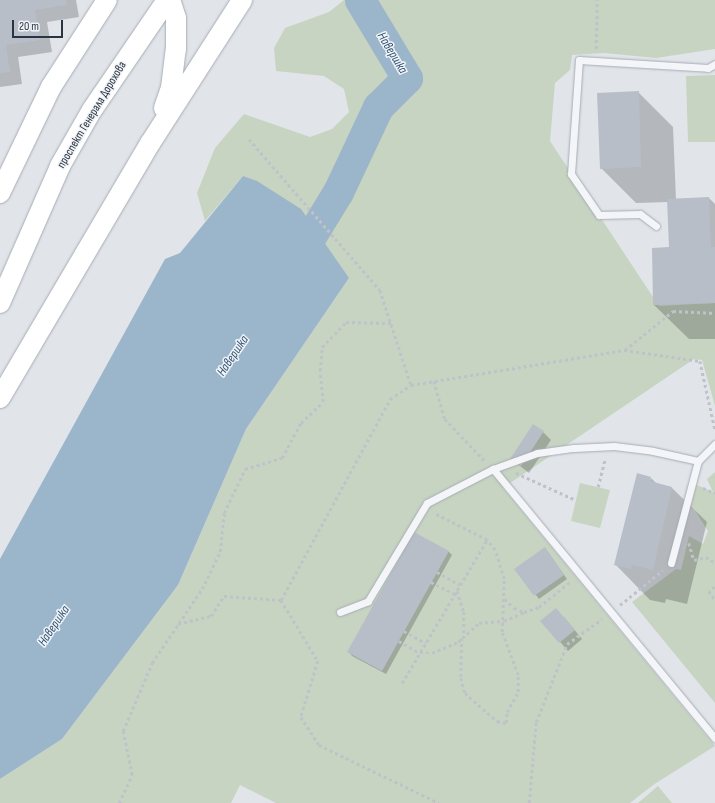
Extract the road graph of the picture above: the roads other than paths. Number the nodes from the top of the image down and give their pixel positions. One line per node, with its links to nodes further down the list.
1 (107, 0): 6 (main road)
2 (169, 0): 5 (main road); 8 (main road, проспект Генерала Дорохова)
3 (242, 0): 5 (main road)
4 (715, 64): 7 (lane)
5 (151, 142): 9 (main road)
6 (0, 193)
7 (656, 226)
8 (0, 303)
9 (0, 398)
10 (715, 444): 11 (lane)
11 (698, 462): 12 (lane); 13 (lane)
12 (493, 469): 14 (lane); 15 (lane)
13 (671, 563)
14 (340, 612)
15 (715, 738)

